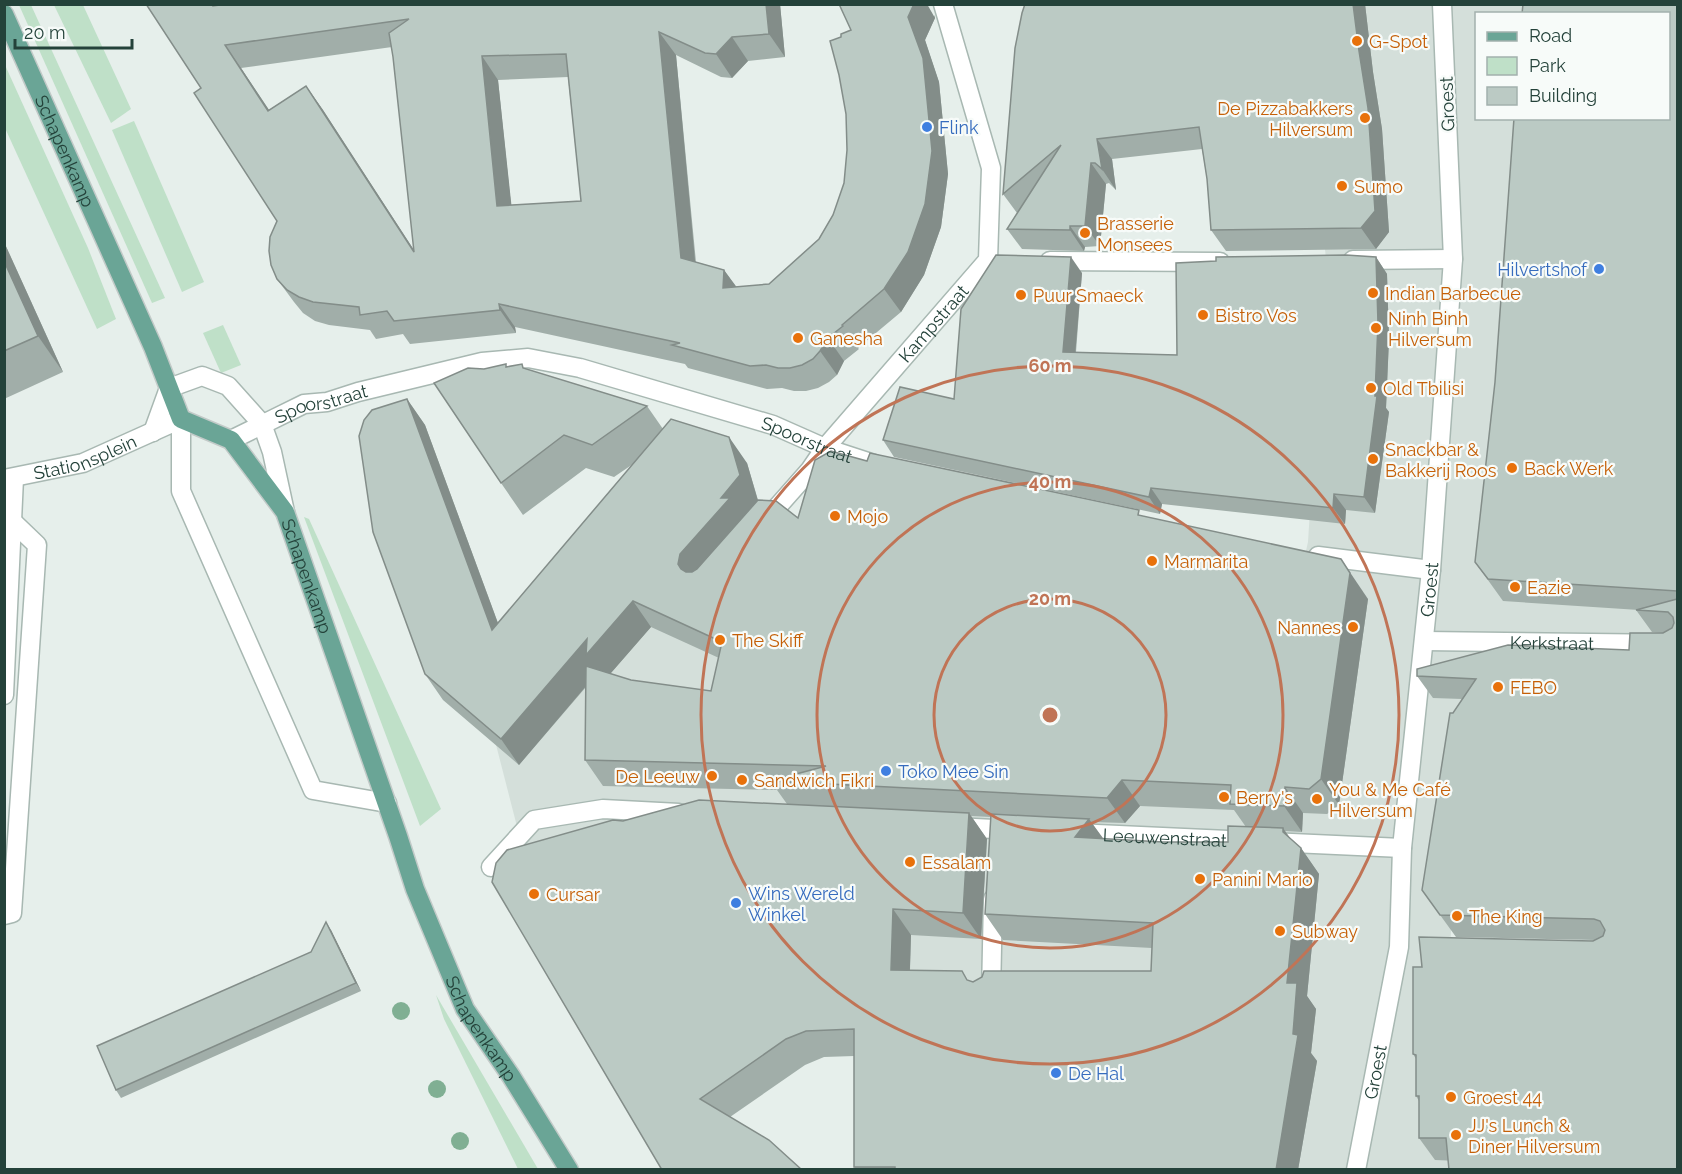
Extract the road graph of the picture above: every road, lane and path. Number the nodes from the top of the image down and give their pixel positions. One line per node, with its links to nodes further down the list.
1 (1443, 4): 4 (street, Groest)
2 (945, 5): 5 (street)
3 (4, 14): 10 (main road, Schapenkamp)
4 (1453, 259): 7 (street); 22 (street, Groest)
5 (988, 260): 6 (street); 15 (street, Kampstraat)
6 (1011, 260)
7 (1336, 260)
8 (1034, 261): 9 (street)
9 (1242, 261)
10 (169, 388): 11 (main road, Schapenkamp); 12 (street, Spoorstraat); 13 (street, Stationsplein)
11 (181, 419): 13 (street, Stationsplein); 14 (main road); 26 (street)
12 (262, 424): 14 (street, Spoorstraat); 15 (street, Spoorstraat); 18 (street, Spoorstraat)
13 (153, 432): 17 (street, Stationsplein)
14 (231, 440): 18 (main road, Schapenkamp)
15 (825, 448): 16 (street, Spoorstraat); 20 (street, Kampstraat)
16 (886, 467)
17 (9, 478): 19 (street, Stationsplein)
18 (285, 513): 26 (main road, Schapenkamp)
19 (12, 522): 25 (street, Stationsplein); 36 (street)
20 (754, 533)
21 (1306, 554): 22 (street)
22 (1431, 570): 23 (street, Groest)
23 (1425, 641): 24 (street, Kerkstraat); 32 (street, Groest)
24 (1677, 644)
25 (4, 695)
26 (387, 803): 40 (main road, Schapenkamp)
27 (699, 814): 34 (street)
28 (939, 826): 29 (street)
29 (999, 829): 30 (street); 33 (street)
30 (1034, 831)
31 (1058, 832): 32 (street, Leeuwenstraat)
32 (1402, 848): 37 (street, Groest)
33 (997, 850)
34 (491, 867)
35 (994, 881): 39 (street)
36 (4, 915)
37 (1399, 947): 38 (street); 41 (street, Groest)
38 (1422, 948)
39 (991, 997)
40 (569, 1170)
41 (1356, 1170)

